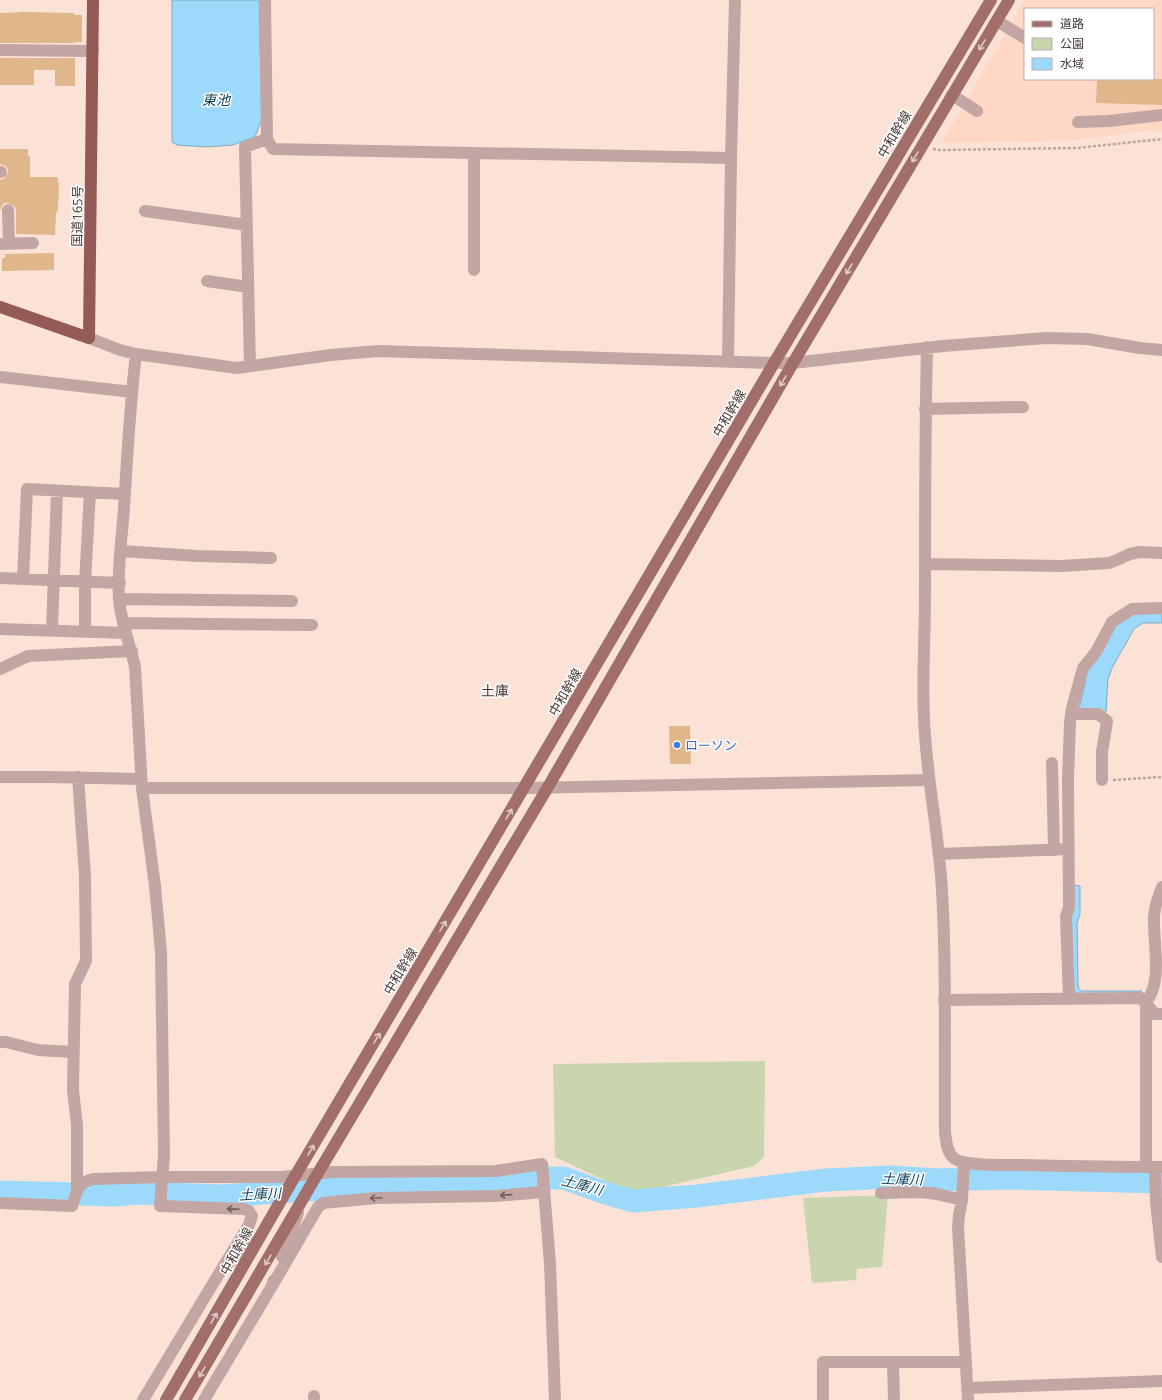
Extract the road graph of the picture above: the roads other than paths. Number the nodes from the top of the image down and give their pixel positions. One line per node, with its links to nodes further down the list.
1 (93, 0): 9 (highway, 国道165号)
2 (265, 0): 14 (street)
3 (735, 0): 16 (street)
4 (991, 0): 31 (main road, 中和幹線)
5 (1009, 0): 6 (main road)
6 (997, 21): 7 (street); 10 (main road, one-way to 10)
7 (1024, 37)
8 (0, 50): 9 (street)
9 (93, 51): 26 (highway, 国道165号)
10 (952, 95): 11 (street); 32 (main road, one-way to 32)
11 (978, 111)
12 (1162, 115): 13 (street)
13 (1084, 121)
14 (267, 139): 15 (street); 19 (street)
15 (474, 153): 16 (street); 22 (street)
16 (731, 158): 30 (street)
17 (8, 210): 21 (street)
18 (145, 211): 19 (street)
19 (246, 224): 24 (street)
20 (33, 243): 21 (street)
21 (4, 244)
22 (474, 270)
23 (207, 281): 24 (street)
24 (248, 287): 33 (street)
25 (0, 307): 26 (highway)
26 (89, 338): 29 (street)
27 (927, 347): 28 (street); 32 (street); 37 (street)
28 (1162, 350)
29 (136, 354): 33 (street); 35 (street)
30 (728, 362): 31 (street); 33 (street)
31 (774, 363): 32 (street); 68 (main road, 中和幹線)
32 (793, 363): 67 (main road, one-way to 67)
33 (250, 366)
34 (0, 377): 35 (street)
35 (132, 392): 40 (street)
36 (1023, 407): 37 (street)
37 (925, 409): 44 (street)
38 (57, 491): 39 (street); 46 (street); 47 (street)
39 (90, 492): 40 (street); 48 (street)
40 (125, 494): 41 (street)
41 (121, 551): 43 (street); 49 (street)
42 (1162, 553): 44 (street)
43 (271, 558)
44 (925, 564): 64 (street)
45 (0, 578): 46 (street)
46 (23, 579): 47 (street)
47 (55, 581): 48 (street); 56 (street)
48 (85, 582): 49 (street); 57 (street)
49 (120, 583): 50 (street)
50 (119, 599): 51 (street); 54 (street)
51 (292, 601)
52 (1162, 608): 60 (street)
53 (312, 625): 54 (street)
54 (124, 628): 57 (street); 58 (street)
55 (0, 629): 56 (street)
56 (52, 630): 57 (street)
57 (85, 632)
58 (132, 651): 59 (street); 66 (street)
59 (0, 669)
60 (1071, 714): 65 (street); 69 (street)
61 (1052, 763): 70 (street)
62 (0, 777): 63 (street)
63 (78, 778): 66 (street); 78 (street)
64 (929, 780): 67 (street); 71 (street)
65 (1102, 780)
66 (141, 784): 68 (street); 81 (street)
67 (548, 787): 68 (street); 82 (main road)
68 (524, 788): 83 (main road, 中和幹線, one-way to 68)
69 (1069, 849): 70 (street); 73 (street)
70 (1054, 850): 71 (street)
71 (939, 854): 74 (street)
72 (1162, 887): 75 (street)
73 (1069, 999): 74 (street); 75 (street)
74 (944, 1000): 79 (street)
75 (1146, 1002): 76 (street); 80 (street)
76 (1162, 1014)
77 (0, 1042): 78 (street)
78 (73, 1052): 84 (street)
79 (964, 1162): 80 (street); 87 (street)
80 (1154, 1167): 91 (street)
81 (163, 1177): 83 (street); 84 (street); 92 (street, one-way to 81)
82 (316, 1177): 83 (street); 85 (street); 88 (main road)
83 (293, 1180): 90 (main road, 中和幹線)
84 (77, 1190): 89 (street)
85 (544, 1192): 93 (street, one-way to 93); 102 (street)
86 (882, 1193): 87 (street)
87 (962, 1200): 95 (street)
88 (302, 1202): 93 (street); 100 (main road, one-way to 100)
89 (0, 1203)
90 (258, 1240): 92 (street); 99 (main road, 中和幹線, one-way to 90)
91 (1162, 1257)
92 (223, 1267): 98 (street)
93 (272, 1286): 101 (street)
94 (893, 1362): 95 (street); 103 (street); 104 (street)
95 (966, 1362): 97 (street)
96 (1162, 1380): 97 (street)
97 (968, 1394)
98 (143, 1400)
99 (166, 1400)
100 (185, 1400)
101 (204, 1400)
102 (555, 1400)
103 (823, 1400)
104 (894, 1400)

